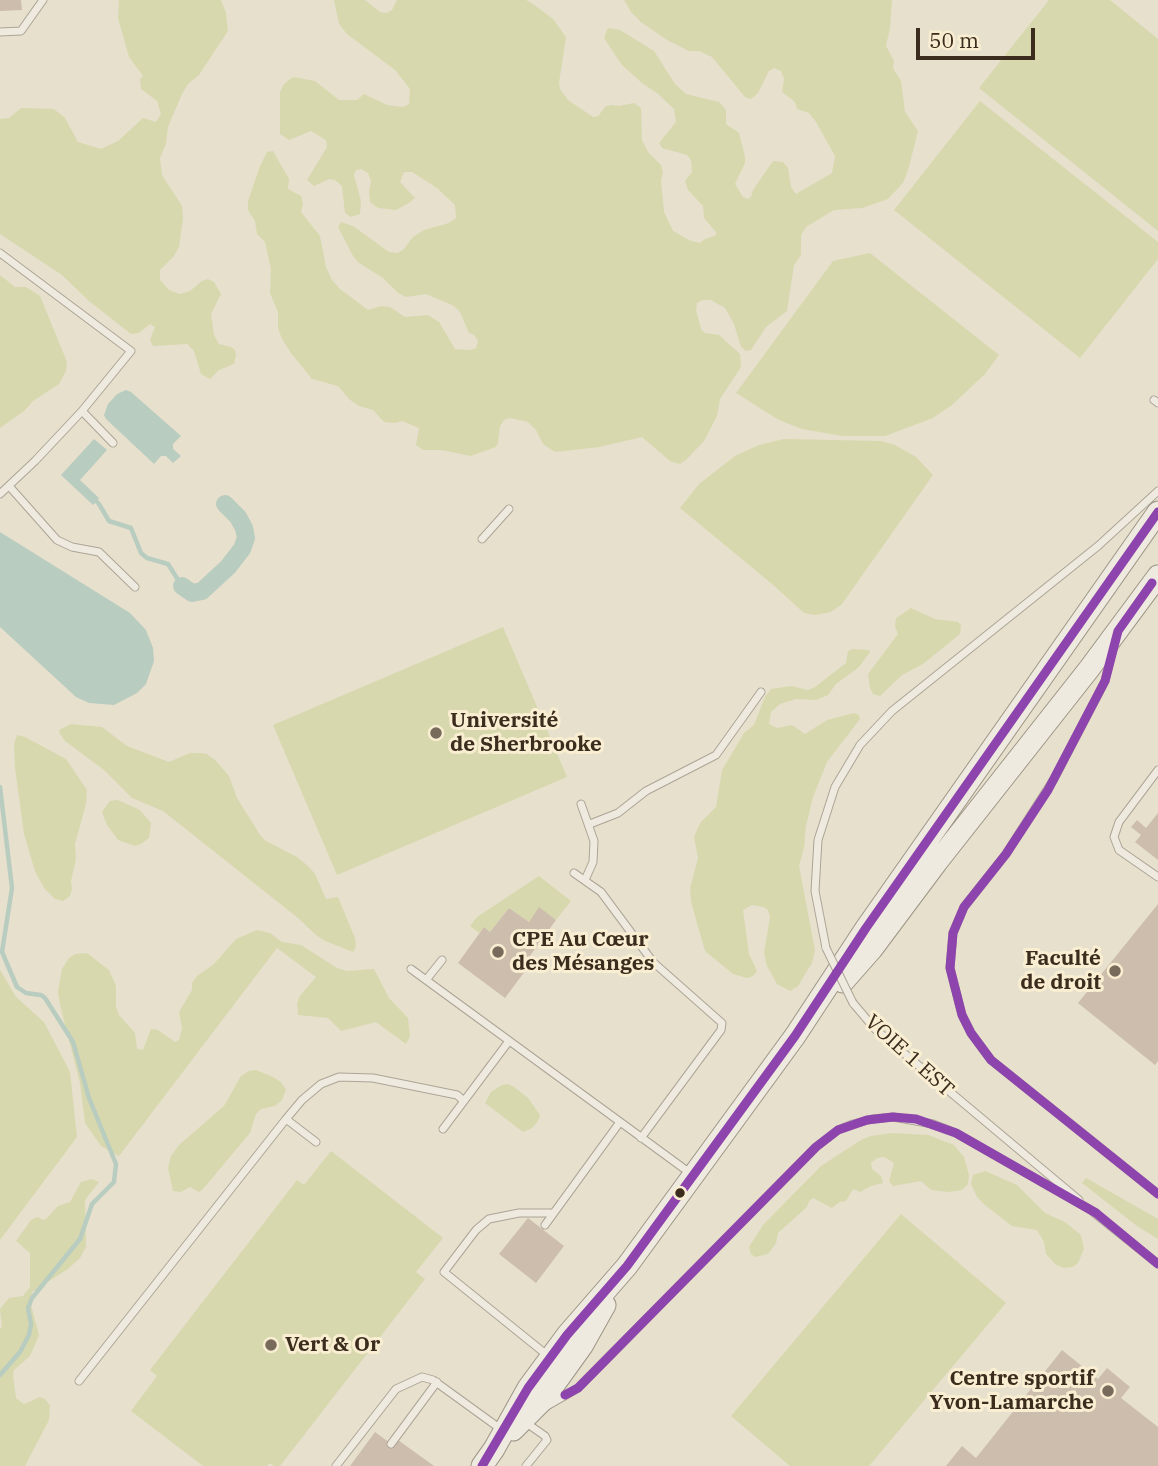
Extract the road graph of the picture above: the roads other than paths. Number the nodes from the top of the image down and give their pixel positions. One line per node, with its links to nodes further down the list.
1 (43, 0): 2 (lane)
2 (0, 33)
3 (0, 253): 4 (lane)
4 (82, 411): 5 (lane); 6 (lane)
5 (113, 443)
6 (9, 486): 8 (lane); 13 (lane)
7 (1158, 491): 36 (lane, VOIE 1 EST, bridge)
8 (0, 494)
9 (509, 509): 11 (lane)
10 (1158, 512): 25 (main road)
11 (482, 539)
12 (1158, 576): 14 (main road)
13 (135, 587)
14 (1118, 631): 25 (main road); 34 (lane)
15 (761, 692): 18 (lane)
16 (1158, 770): 20 (lane)
17 (581, 804): 18 (lane)
18 (590, 824): 21 (lane)
19 (573, 873): 21 (lane)
20 (1158, 877)
21 (585, 880): 31 (lane)
22 (442, 960): 24 (lane)
23 (411, 970): 24 (lane)
24 (426, 980): 26 (lane)
25 (795, 1036): 33 (main road)
26 (509, 1041): 27 (lane); 29 (lane)
27 (464, 1101): 28 (lane); 30 (lane)
28 (286, 1119): 32 (lane); 41 (lane)
29 (620, 1122): 31 (lane); 35 (lane)
30 (443, 1129)
31 (641, 1138): 33 (lane)
32 (316, 1142)
33 (694, 1176): 39 (main road)
34 (1158, 1194)
35 (553, 1213): 37 (lane); 40 (lane)
36 (1096, 1213): 38 (lane, VOIE 1 EST); 43 (lane)
37 (545, 1225)
38 (1158, 1264)
39 (627, 1266): 40 (main road); 43 (main road)
40 (551, 1358): 43 (main road)
41 (79, 1381)
42 (438, 1382): 43 (lane); 44 (lane); 45 (lane)
43 (509, 1430): 46 (main road); 47 (lane)
44 (391, 1444)
45 (337, 1466)
46 (482, 1466)
47 (526, 1466)

